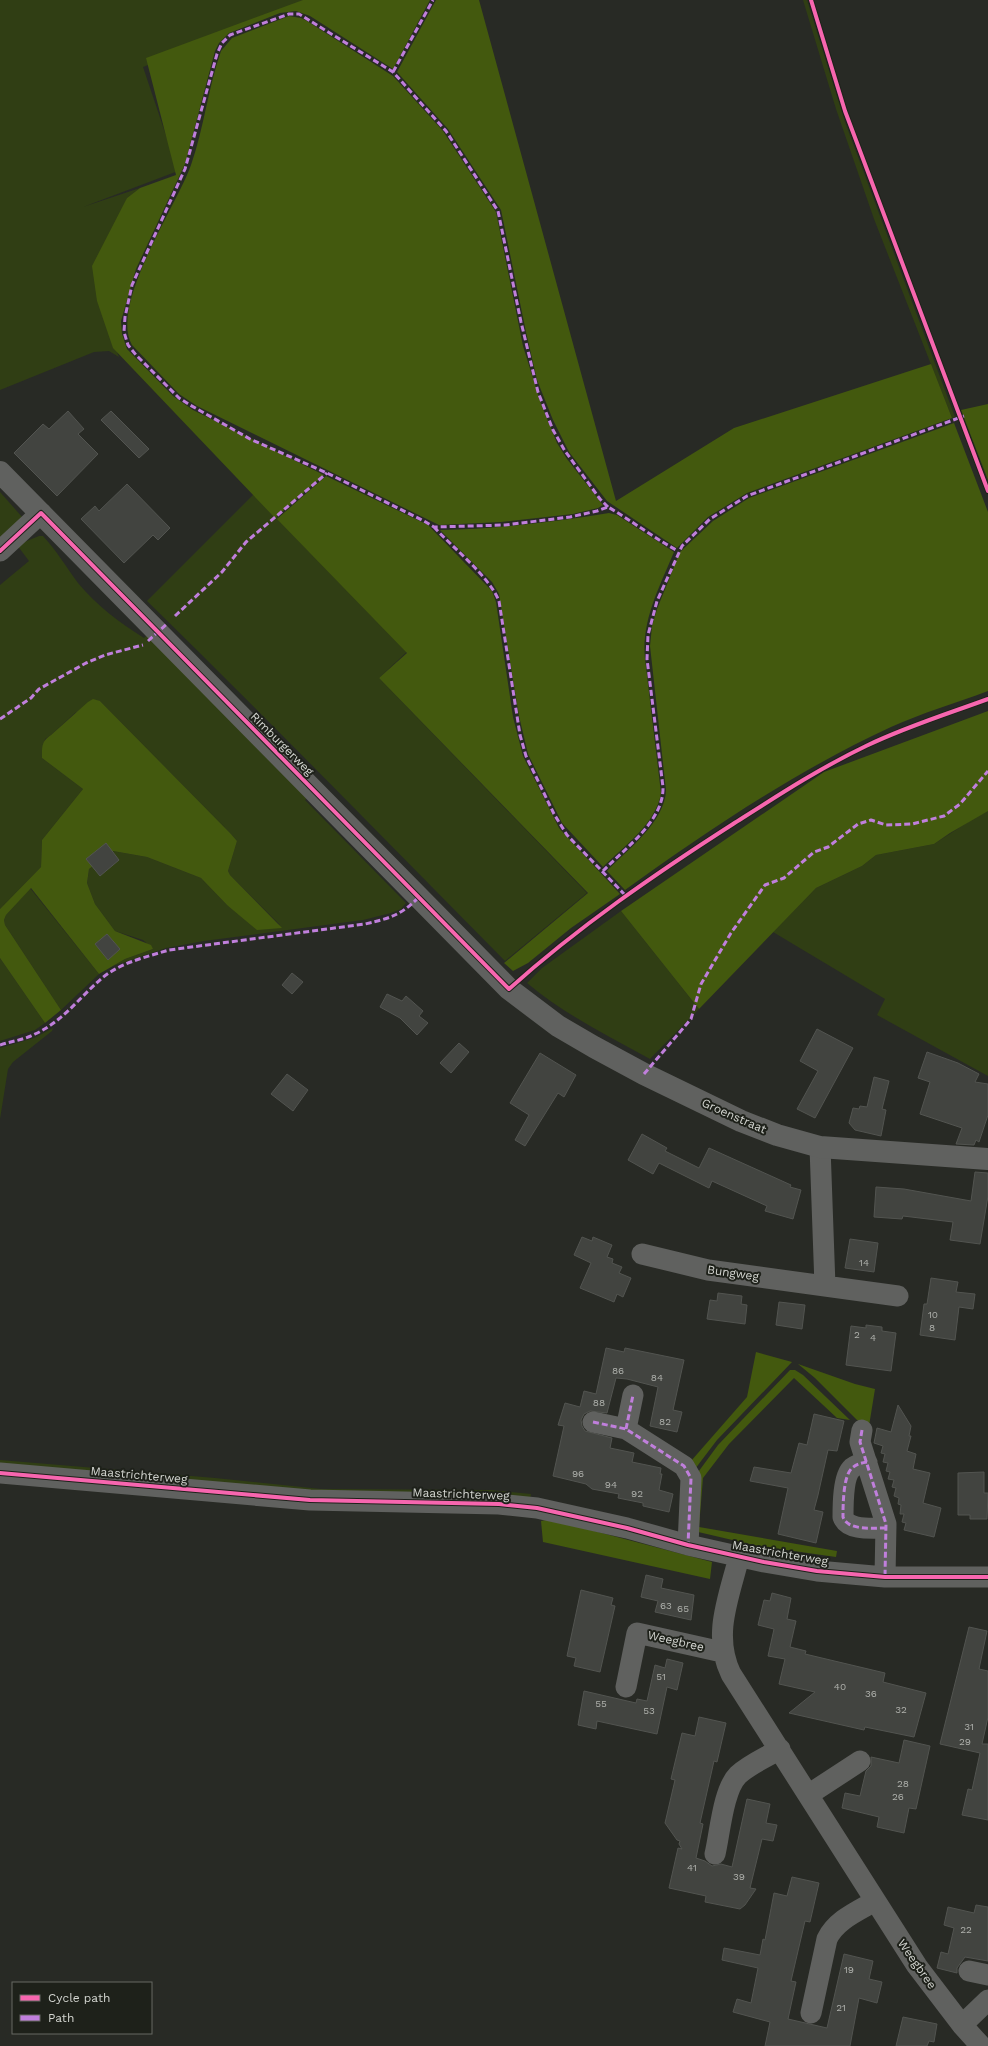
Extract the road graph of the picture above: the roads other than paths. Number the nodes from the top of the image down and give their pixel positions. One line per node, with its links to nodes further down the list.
1 (0, 472): 2 (street, Rimburgerweg)
2 (41, 514): 3 (street); 4 (street, Rimburgerweg)
3 (0, 552)
4 (509, 989): 5 (street, Groenstraat)
5 (820, 1147): 6 (street, Groenstraat); 8 (street)
6 (988, 1159)
7 (642, 1254): 8 (street, Bungweg)
8 (825, 1286): 9 (street, Bungweg)
9 (898, 1296)
10 (632, 1395): 12 (street)
11 (593, 1422): 12 (street)
12 (626, 1429): 17 (street)
13 (862, 1430): 14 (street)
14 (867, 1462): 16 (street); 16 (street)
15 (0, 1472): 17 (street, Maastrichterweg)
16 (886, 1528): 19 (street)
17 (688, 1545): 18 (street, Maastrichterweg)
18 (739, 1557): 19 (street, Maastrichterweg); 21 (street, Weegbree)
19 (885, 1577): 20 (street, Maastrichterweg)
20 (988, 1577)
21 (722, 1652): 22 (street, Weegbree); 23 (street, Weegbree)
22 (626, 1687)
23 (780, 1749): 25 (street, Weegbree); 26 (street)
24 (860, 1761): 25 (street)
25 (808, 1795): 27 (street, Weegbree)
26 (715, 1854)
27 (875, 1901): 29 (street); 30 (street, Weegbree)
28 (988, 2000): 30 (street)
29 (811, 2013)
30 (962, 2025): 31 (street, Weegbree)
31 (975, 2044)

